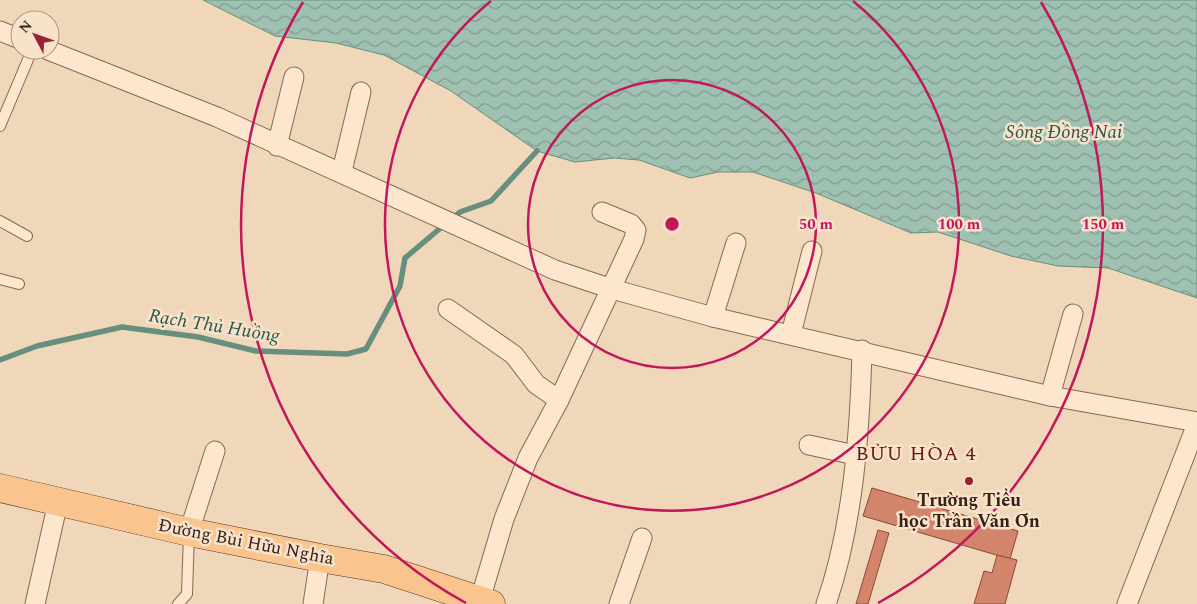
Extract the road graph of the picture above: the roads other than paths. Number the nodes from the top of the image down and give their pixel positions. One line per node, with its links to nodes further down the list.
1 (60, 55): 6 (street)
2 (28, 60): 5 (lane)
3 (294, 77): 6 (street)
4 (362, 92): 7 (street)
5 (0, 126)
6 (277, 146): 7 (street)
7 (342, 172): 15 (street)
8 (602, 212): 15 (street)
9 (0, 221): 10 (lane)
10 (27, 236)
11 (736, 243): 18 (street)
12 (812, 250): 19 (street)
13 (0, 279): 14 (lane)
14 (19, 284)
15 (612, 290): 18 (street); 22 (street)
16 (448, 309): 22 (street)
17 (1073, 314): 21 (street)
18 (713, 318): 19 (street)
19 (791, 334): 20 (street)
20 (862, 350): 21 (street); 26 (street)
21 (1050, 396): 23 (street)
22 (560, 400): 33 (street)
23 (1197, 423): 39 (street)
24 (809, 445): 26 (street)
25 (215, 451): 29 (street)
26 (855, 455): 38 (street)
27 (0, 488): 28 (main road, Đường Bùi Hữu Nghĩa)
28 (58, 502): 29 (main road, Đường Bùi Hữu Nghĩa); 34 (street)
29 (189, 532): 31 (main road, Đường Bùi Hữu Nghĩa); 32 (lane)
30 (642, 538): 37 (street)
31 (320, 558): 33 (main road, Đường Bùi Hữu Nghĩa); 36 (street)
32 (186, 599): 35 (lane)
33 (486, 602)
34 (35, 604)
35 (178, 604)
36 (313, 604)
37 (619, 604)
38 (826, 604)
39 (1127, 604)

